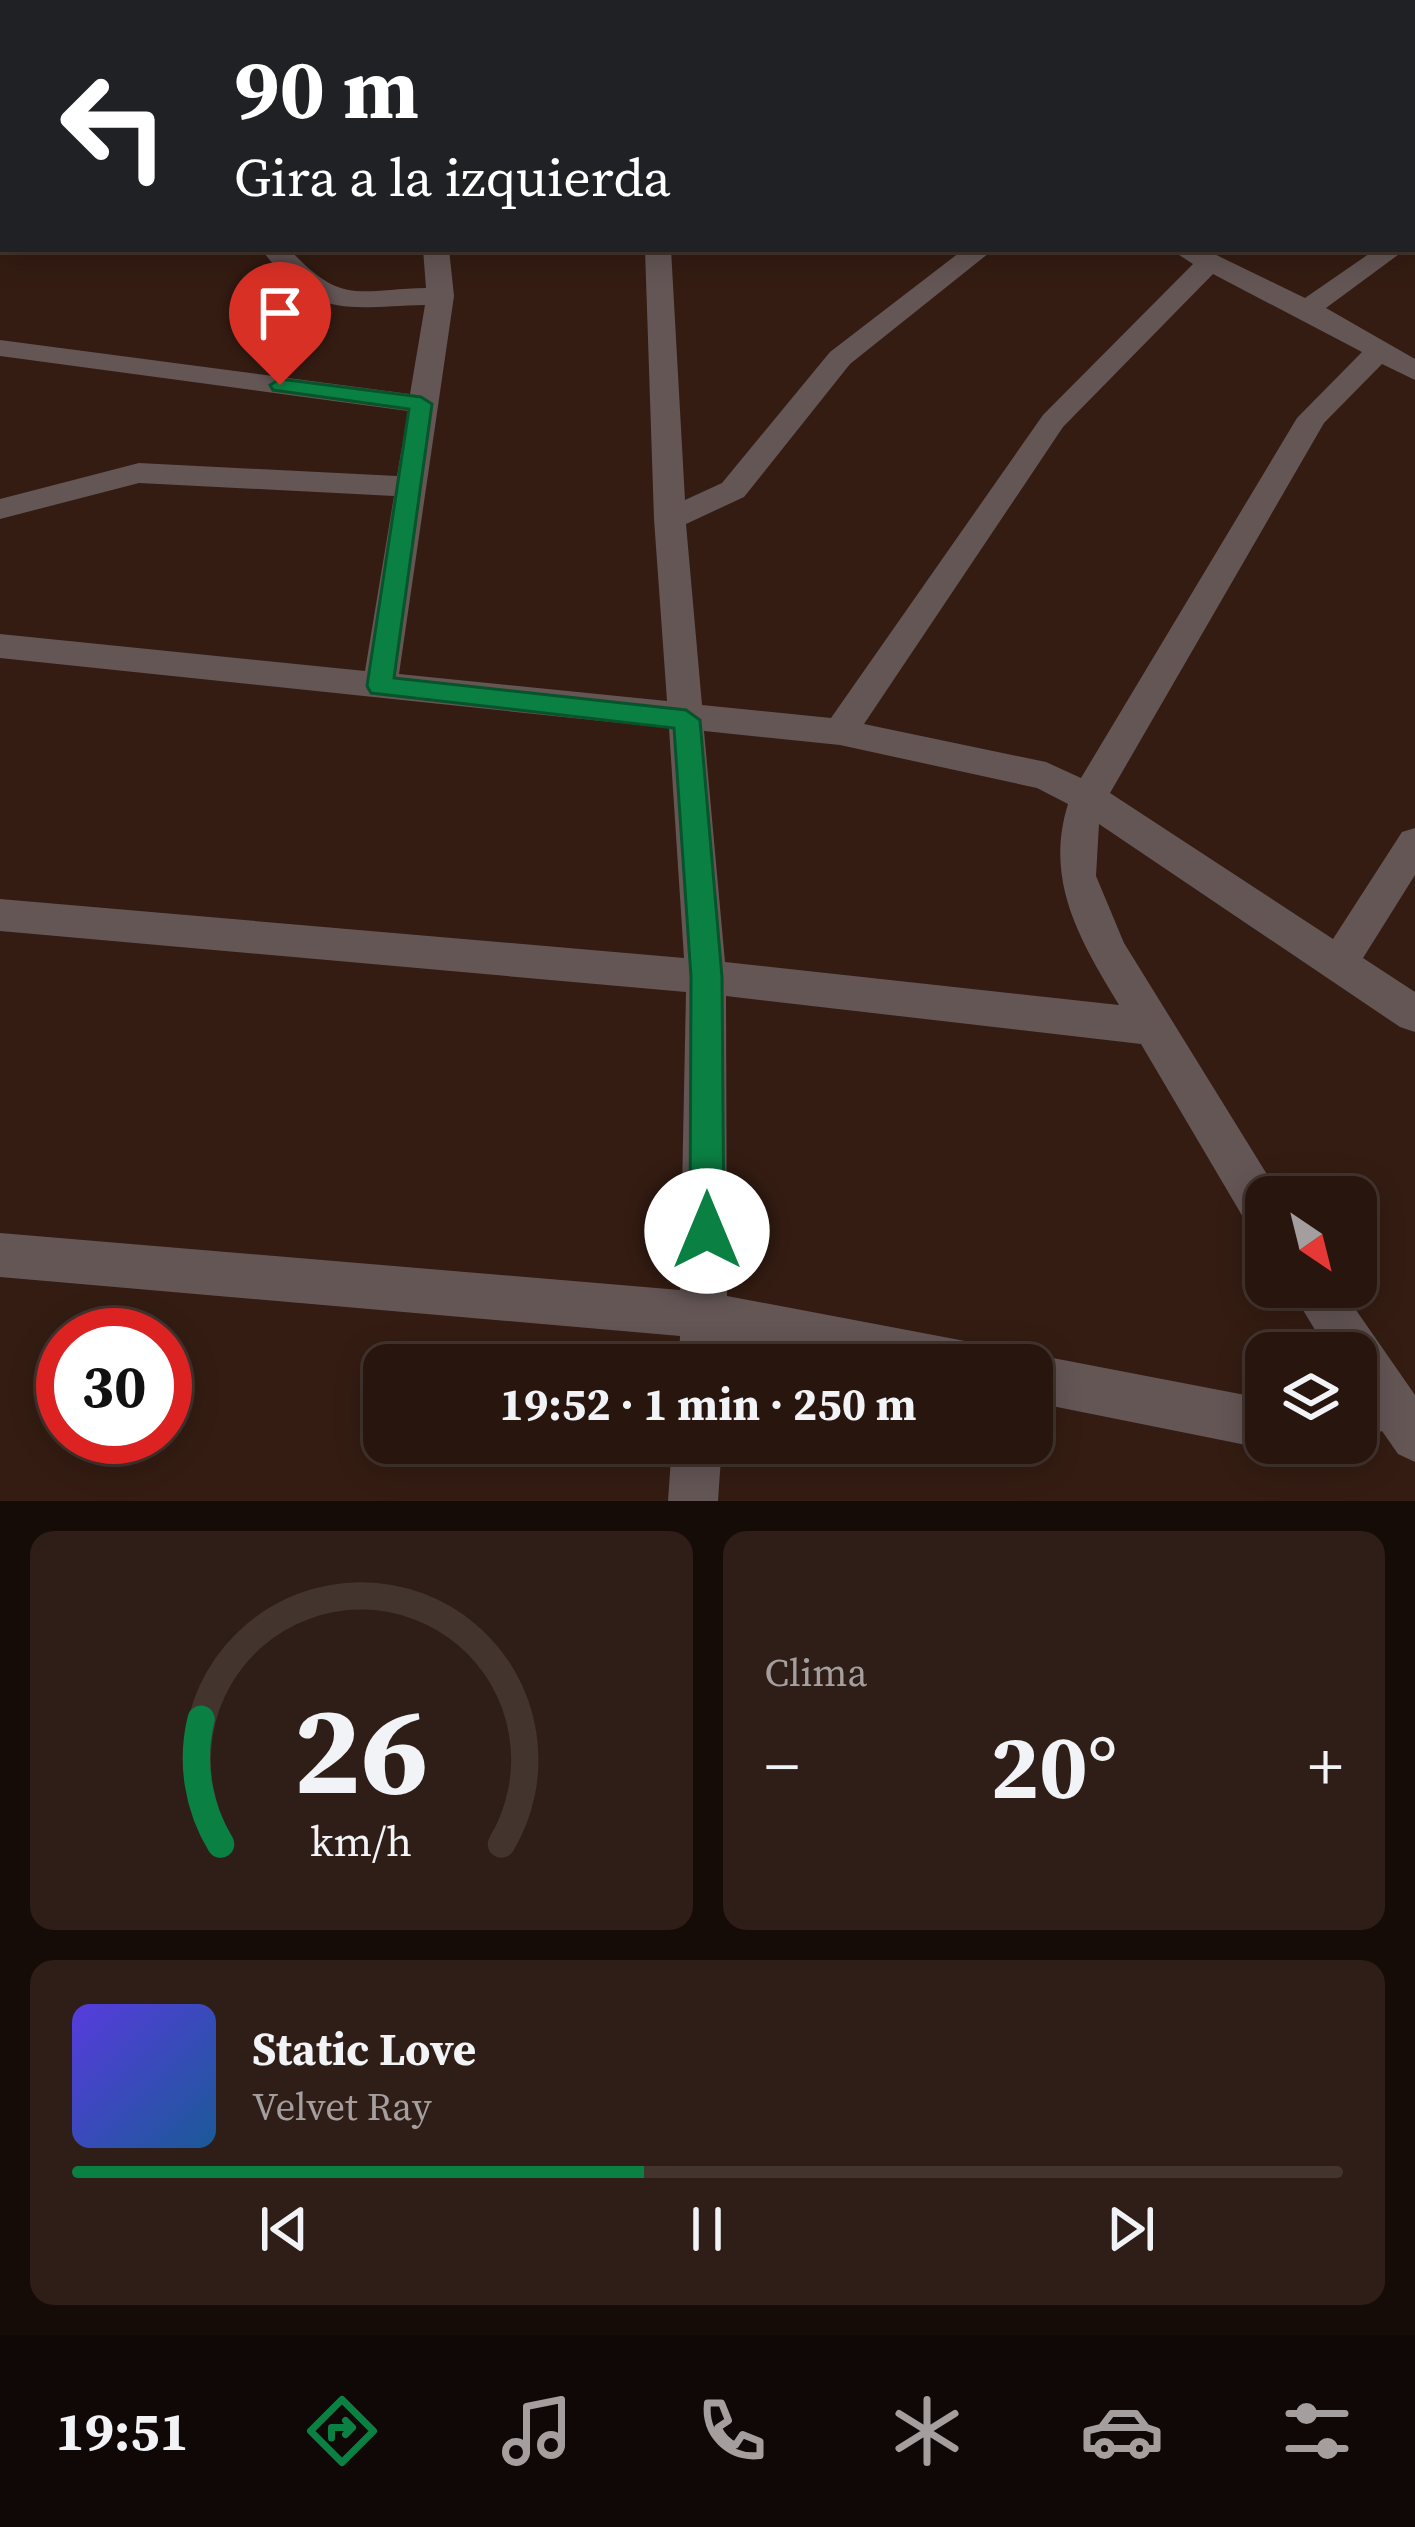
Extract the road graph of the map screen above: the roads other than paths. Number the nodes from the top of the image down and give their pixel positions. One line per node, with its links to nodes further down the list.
1 (277, 252): 7 (street)
2 (436, 252): 7 (street)
3 (666, 252): 15 (street)
4 (977, 252): 15 (street)
5 (1389, 252): 8 (street)
6 (1195, 257): 8 (street); 19 (street)
7 (440, 296): 12 (street)
8 (1307, 309): 10 (street)
9 (0, 348): 12 (street)
10 (1378, 352): 11 (street); 20 (street)
11 (1415, 371)
12 (421, 404): 13 (street)
13 (409, 488): 14 (street); 17 (street)
14 (0, 509)
15 (670, 519): 18 (street)
16 (0, 646): 17 (street)
17 (380, 686): 18 (street)
18 (686, 720): 19 (street); 24 (street)
19 (840, 733): 20 (street)
20 (1088, 798): 23 (street); 26 (street)
21 (1415, 843): 23 (street)
22 (0, 915): 24 (street)
23 (1340, 961): 25 (street)
24 (706, 977): 26 (street); 30 (street)
25 (1415, 1014)
26 (1151, 1028): 27 (street)
27 (1245, 1180)
28 (0, 1255): 30 (street)
29 (1324, 1308): 34 (street)
30 (707, 1315): 31 (street); 32 (street)
31 (705, 1344)
32 (856, 1344)
33 (1053, 1382): 35 (street)
34 (1387, 1419)
35 (1245, 1420)
36 (695, 1464): 37 (street)
37 (692, 1501)

